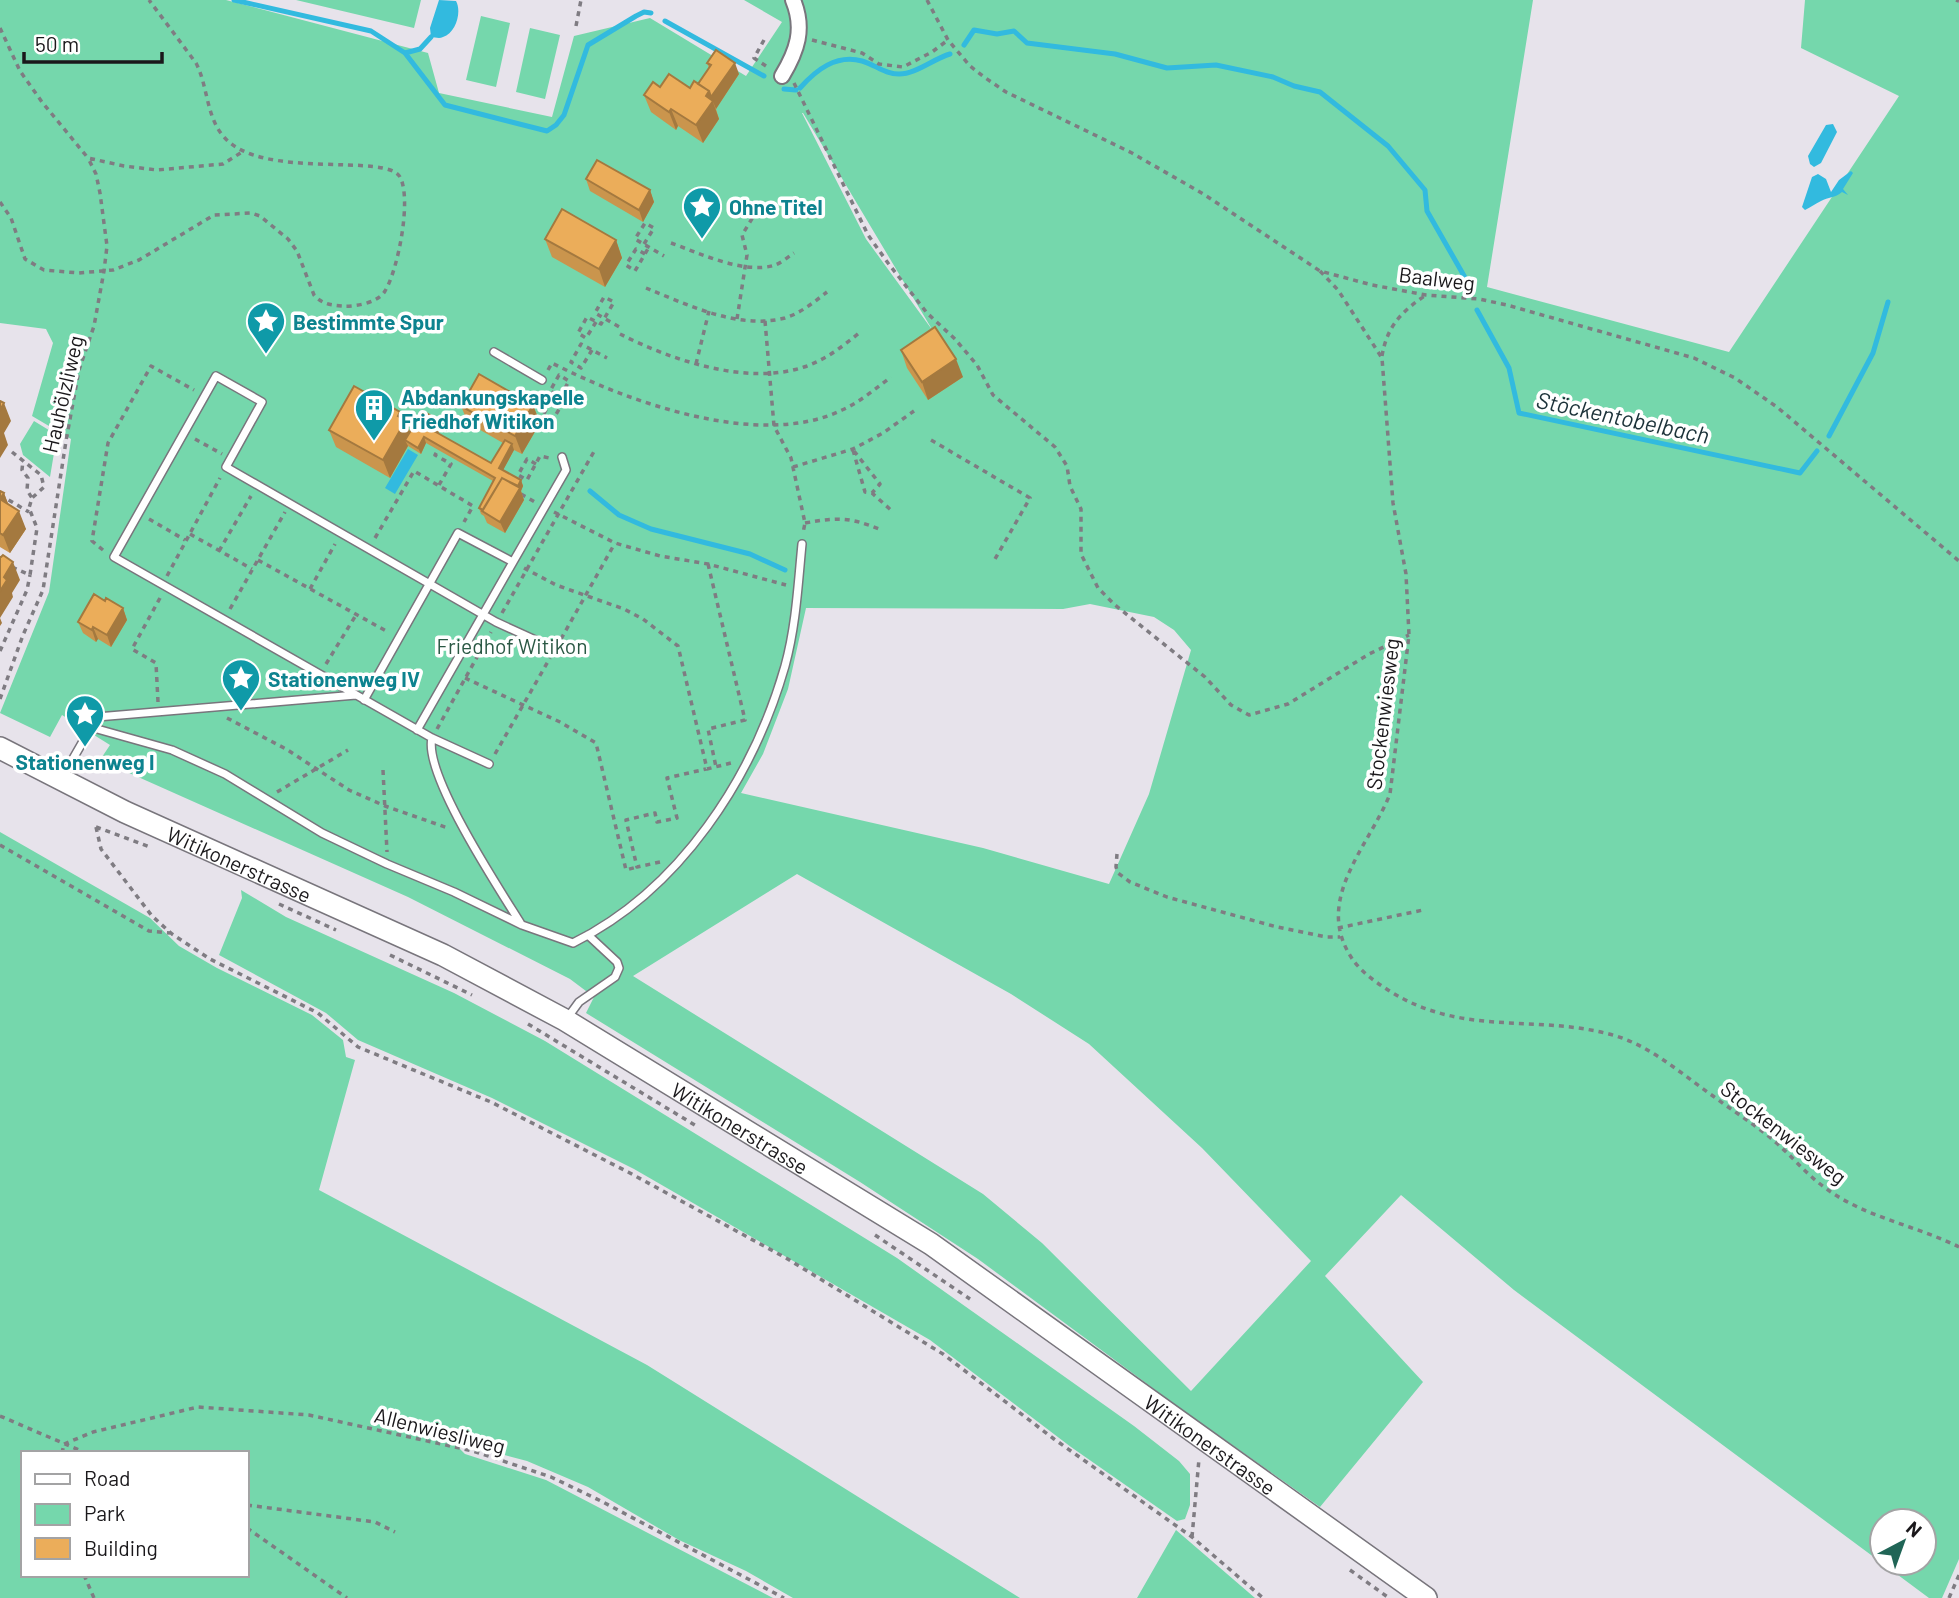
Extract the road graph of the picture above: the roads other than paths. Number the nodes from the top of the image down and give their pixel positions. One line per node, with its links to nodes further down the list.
1 (793, 0): 2 (street)
2 (782, 76)
3 (494, 352): 4 (lane)
4 (542, 380)
5 (562, 457): 7 (lane)
6 (802, 544): 20 (lane)
7 (513, 562): 8 (lane); 9 (lane)
8 (429, 584): 9 (lane); 11 (lane); 12 (lane)
9 (483, 615): 10 (lane); 14 (lane)
10 (555, 649)
11 (356, 695): 12 (lane); 13 (lane)
12 (364, 700): 14 (lane)
13 (90, 727): 18 (lane); 19 (lane)
14 (417, 730): 15 (lane)
15 (432, 738): 17 (lane); 19 (lane)
16 (0, 748): 18 (main road, Witikonerstrasse)
17 (489, 764)
18 (61, 780): 21 (main road, Witikonerstrasse)
19 (522, 925): 20 (lane)
20 (589, 935): 21 (lane)
21 (565, 1020): 22 (main road, Witikonerstrasse)
22 (1426, 1598)

